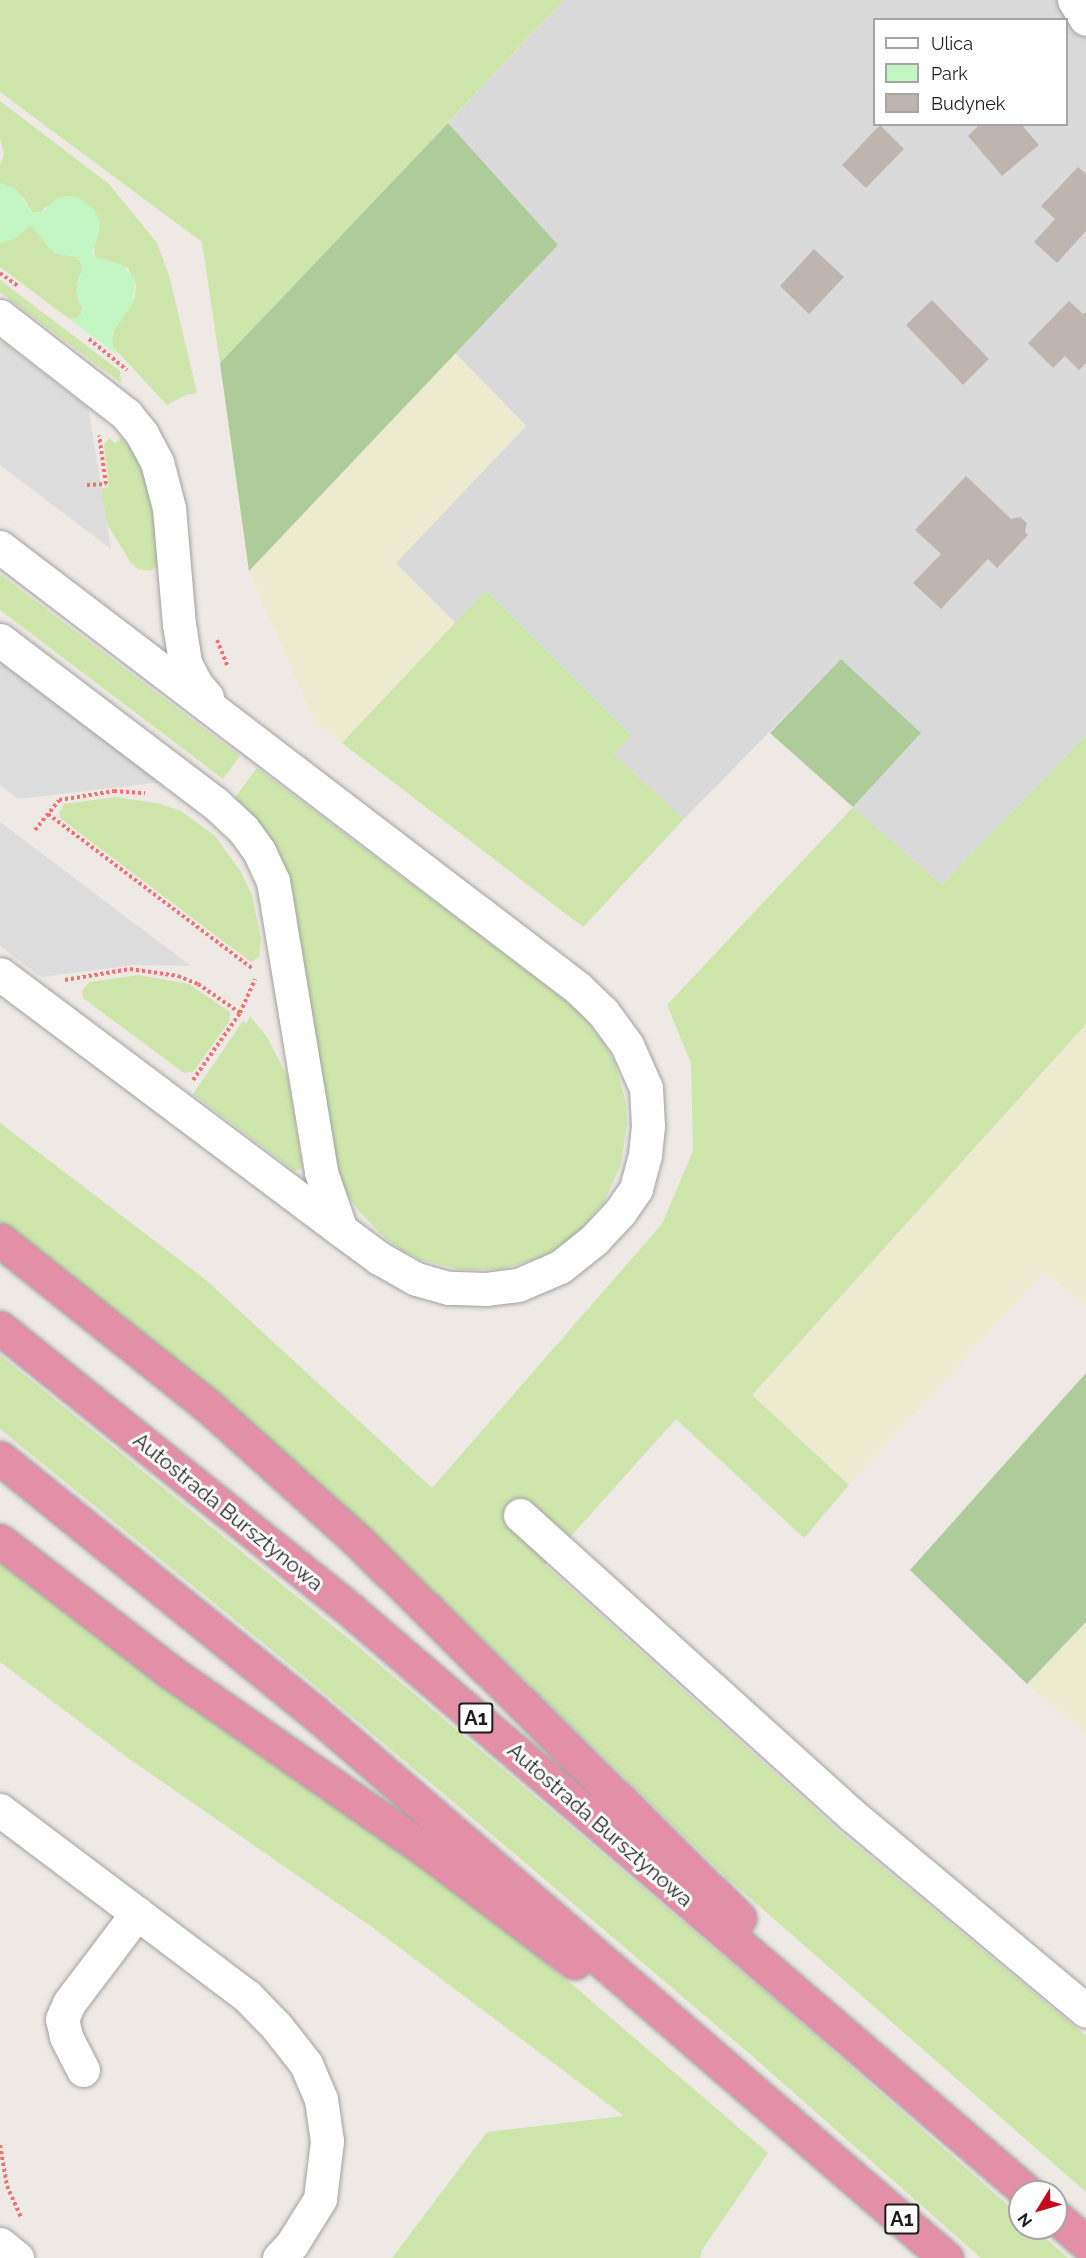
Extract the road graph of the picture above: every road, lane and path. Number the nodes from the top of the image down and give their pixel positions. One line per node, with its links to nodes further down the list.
1 (1074, 0): 2 (street)
2 (1086, 19)
3 (0, 316): 6 (street)
4 (0, 547): 6 (street)
5 (0, 640): 14 (street)
6 (224, 717): 14 (street)
7 (155, 795): 8 (path)
8 (48, 814): 9 (path); 12 (path)
9 (35, 830)
10 (0, 974): 14 (street)
11 (63, 981): 12 (path)
12 (240, 1013): 13 (path)
13 (189, 1084)
14 (340, 1230)
15 (0, 1240): 24 (highway)
16 (0, 1328): 24 (highway, Autostrada Bursztynowa / A1)
17 (0, 1458): 26 (highway, A1)
18 (520, 1515): 22 (street)
19 (0, 1541): 26 (highway)
20 (0, 1810): 21 (street)
21 (137, 1913): 23 (street); 33 (street)
22 (1086, 2011)
23 (83, 2070)
24 (943, 2120): 27 (highway, Autostrada Bursztynowa / A1)
25 (0, 2148): 28 (path)
26 (858, 2180): 34 (highway, A1)
27 (1013, 2180)
28 (22, 2219)
29 (1068, 2227): 30 (highway)
30 (1086, 2242)
31 (0, 2244): 32 (street)
32 (17, 2258)
33 (279, 2258)
34 (946, 2258)

